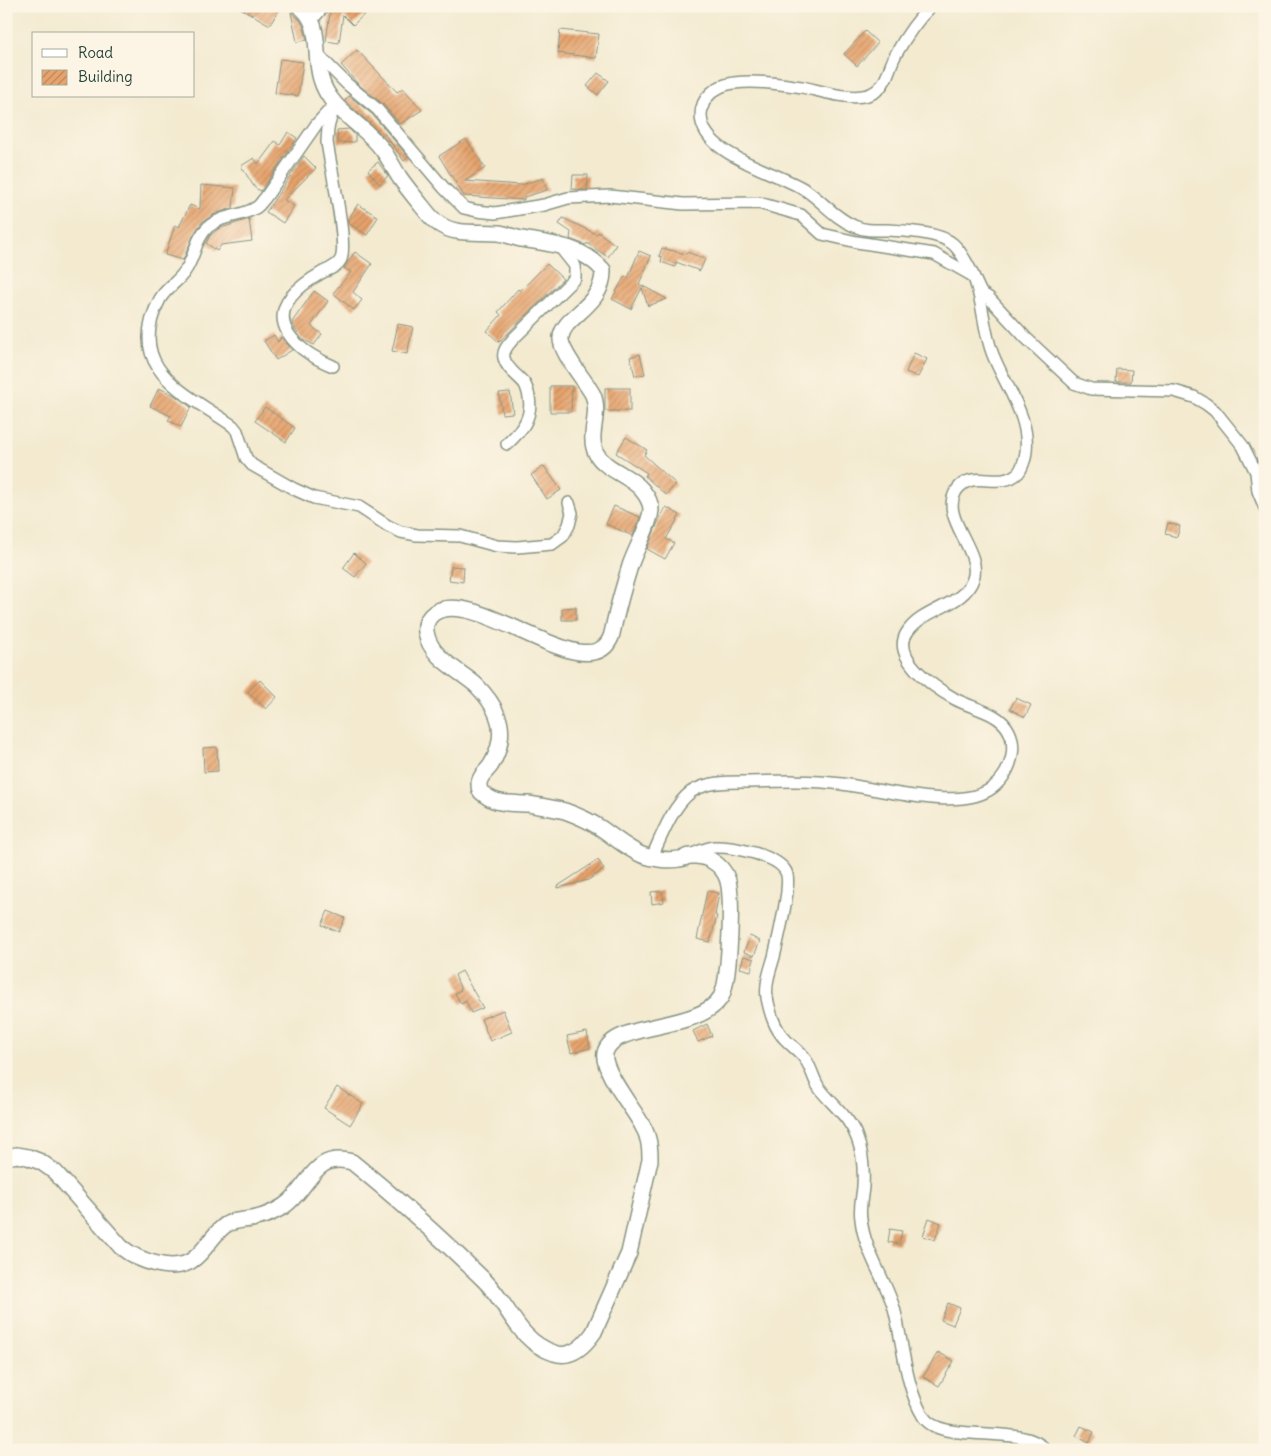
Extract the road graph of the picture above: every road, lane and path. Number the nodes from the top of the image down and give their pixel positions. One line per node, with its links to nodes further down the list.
1 (299, 6): 4 (street)
2 (324, 6): 4 (street)
3 (931, 6): 8 (street)
4 (312, 20): 5 (street)
5 (317, 54): 6 (street); 8 (street)
6 (335, 104): 7 (street); 9 (street); 11 (street)
7 (558, 244): 10 (street); 14 (street)
8 (973, 276): 12 (street); 14 (street)
9 (333, 366)
10 (507, 444)
11 (568, 503)
12 (1265, 508)
13 (690, 855): 14 (street); 15 (street); 16 (street)
14 (652, 857)
15 (6, 1157)
16 (1046, 1450)

